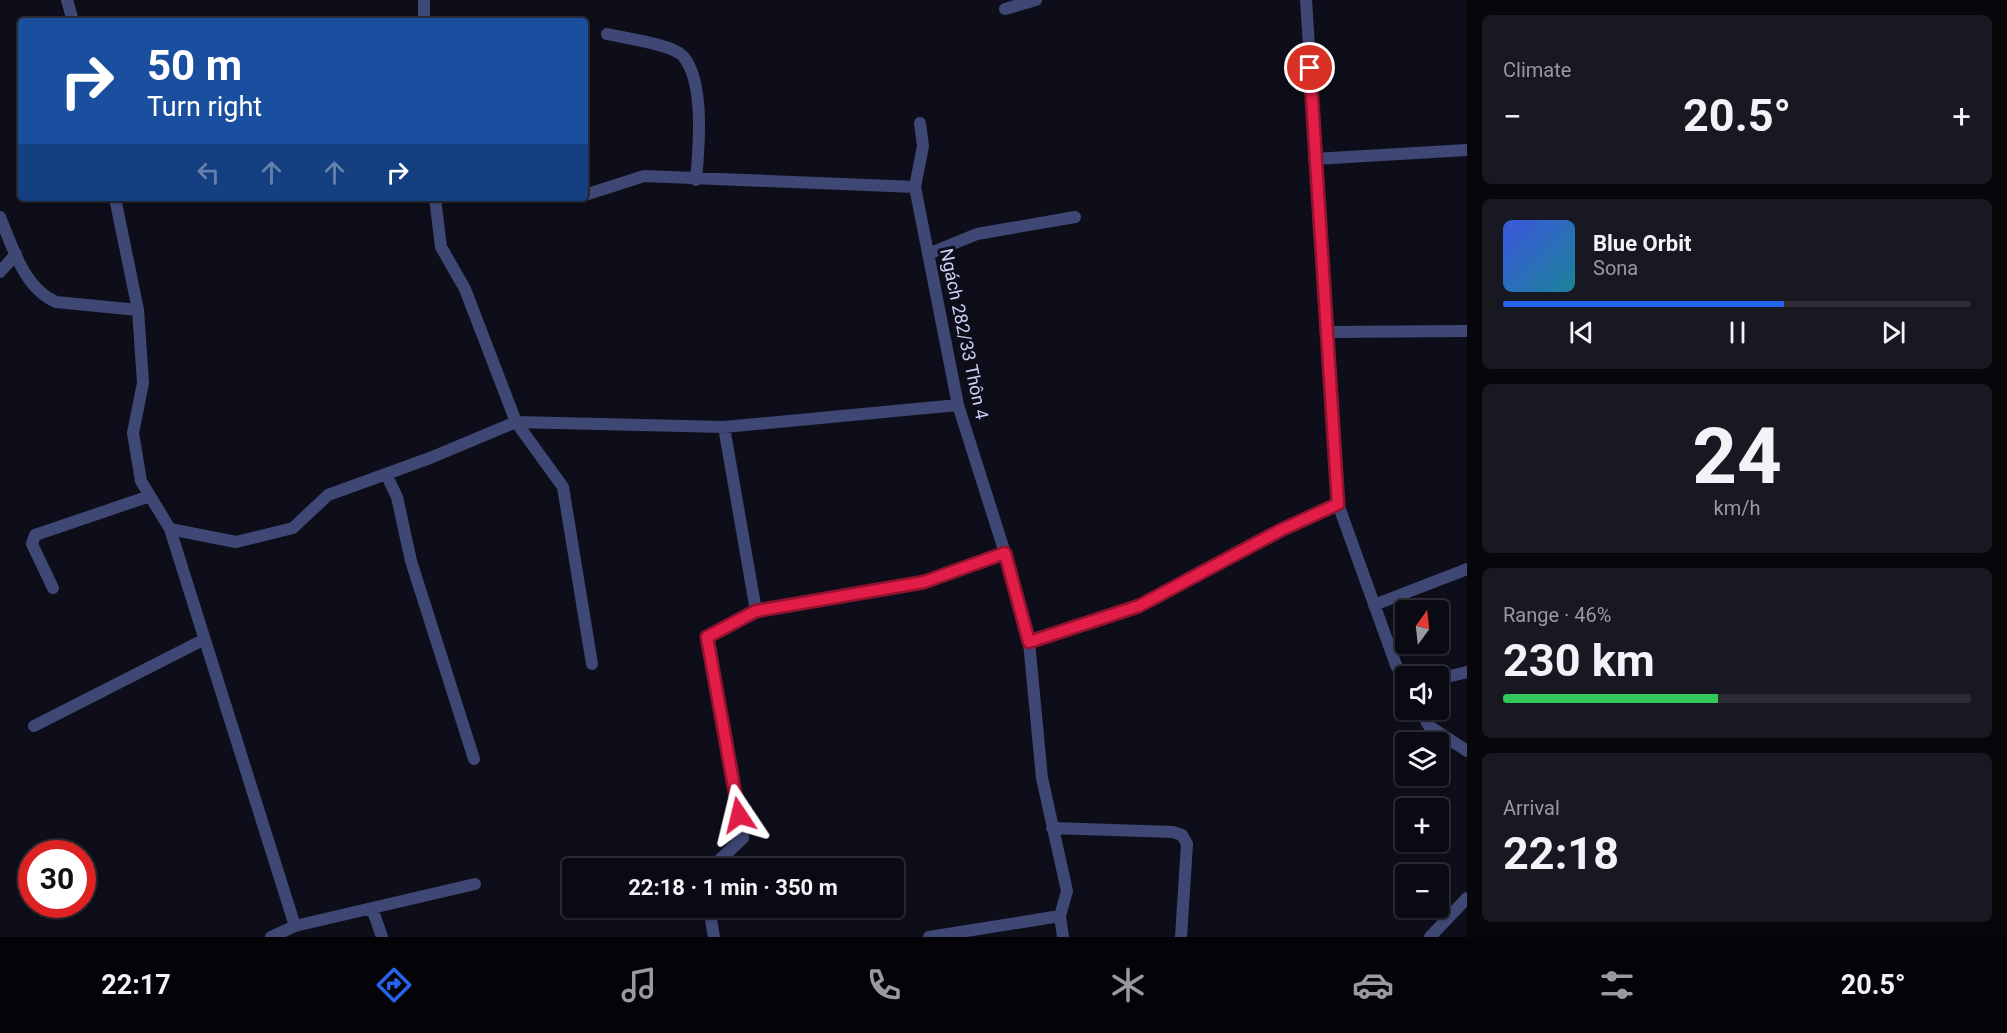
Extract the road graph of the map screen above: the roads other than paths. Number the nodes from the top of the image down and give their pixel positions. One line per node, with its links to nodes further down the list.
1 (67, 0): 6 (street)
2 (424, 0): 7 (street)
3 (1036, 0): 5 (street)
4 (1306, 0): 11 (street)
5 (1005, 9)
6 (72, 18)
7 (424, 18)
8 (607, 34): 12 (street)
9 (920, 123): 13 (street, Ngách 282/33 Thôn 4)
10 (1467, 150): 11 (street)
11 (1314, 159): 24 (street)
12 (696, 180): 13 (street); 14 (street)
13 (915, 187): 20 (street, Ngách 282/33 Thôn 4)
14 (588, 194)
15 (116, 201): 22 (street)
16 (435, 201): 26 (street)
17 (1075, 217): 20 (street)
18 (0, 218): 19 (street)
19 (16, 254): 21 (street); 22 (street)
20 (928, 254): 25 (street, Ngách 282/33 Thôn 4)
21 (0, 272)
22 (138, 310): 29 (street)
23 (1467, 331): 24 (street)
24 (1328, 332): 30 (street)
25 (958, 405): 27 (street); 32 (street, Ngách 282/33 Thôn 4)
26 (516, 422): 27 (street); 28 (street); 39 (street)
27 (724, 427): 36 (street)
28 (386, 474): 31 (street); 46 (street)
29 (150, 496): 31 (street); 34 (street)
30 (1338, 504): 35 (street); 38 (street)
31 (170, 529): 37 (street)
32 (1005, 553): 36 (street); 38 (street, Ngách 282/33 Thôn 4)
33 (1467, 569): 35 (street)
34 (53, 588)
35 (1374, 605): 40 (street)
36 (756, 611): 48 (street)
37 (203, 640): 44 (street); 54 (street)
38 (1029, 642): 47 (street, Ngách 282/33 Thôn 4)
39 (592, 664)
40 (1397, 666)
41 (1467, 672): 42 (street)
42 (1449, 676)
43 (1426, 720): 45 (street)
44 (34, 726)
45 (1467, 751)
46 (474, 759)
47 (1052, 828): 52 (street, Ngách 282/33 Thôn 4); 60 (street)
48 (722, 858)
49 (475, 884): 51 (street)
50 (1467, 898): 61 (street)
51 (372, 908): 54 (street); 56 (street)
52 (1060, 916): 58 (street); 59 (street, Ngách 282/33 Thôn 4)
53 (711, 918): 57 (street)
54 (295, 926): 55 (street)
55 (271, 937)
56 (382, 937)
57 (714, 937)
58 (929, 937)
59 (1063, 937)
60 (1181, 937)
61 (1430, 937)

